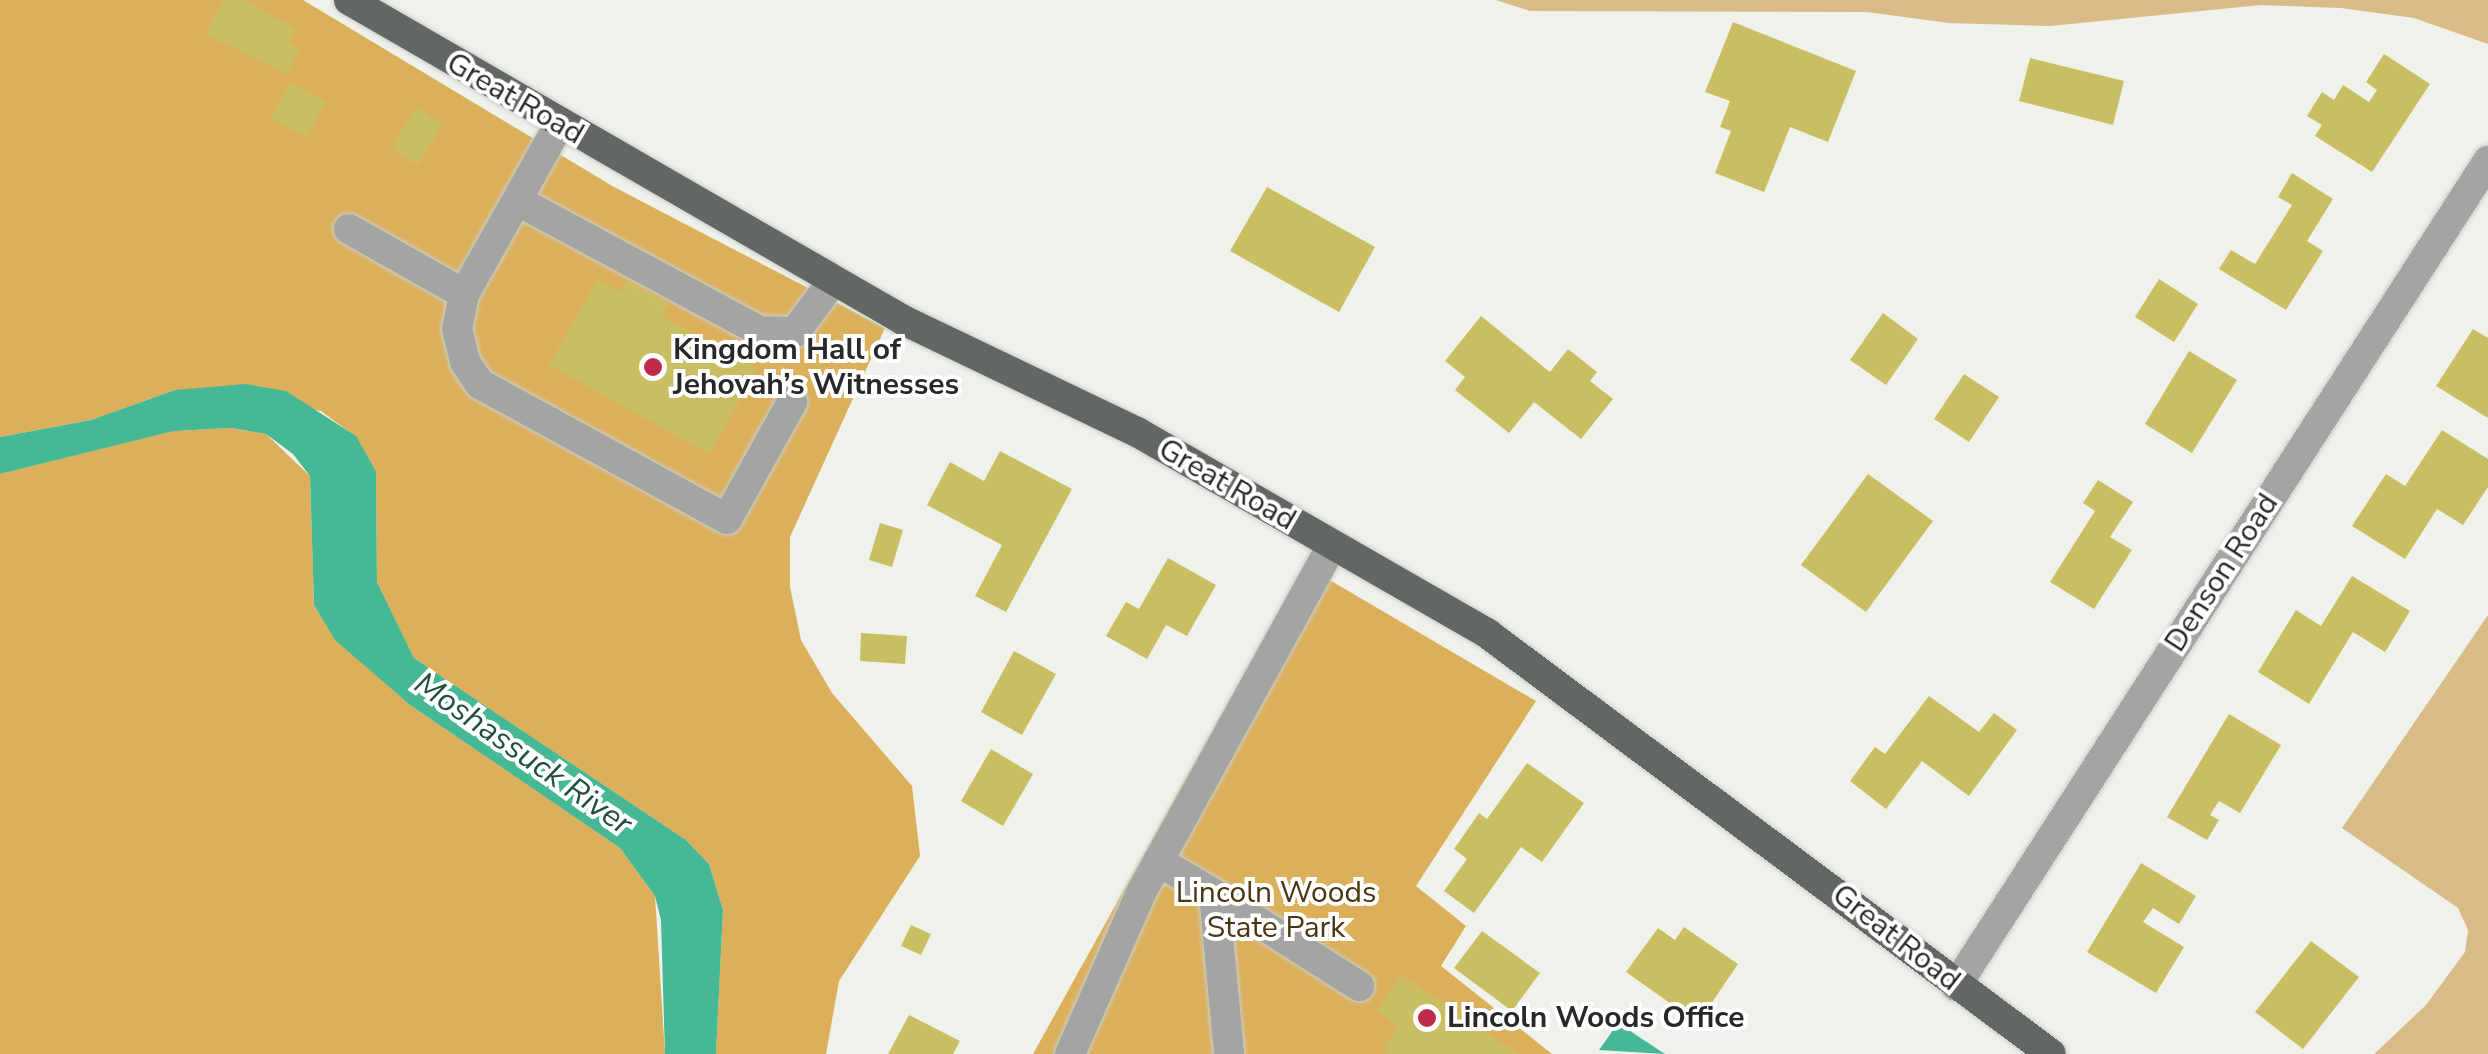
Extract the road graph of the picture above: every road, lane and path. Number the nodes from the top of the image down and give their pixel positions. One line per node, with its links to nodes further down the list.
1 (349, 0): 2 (main road, Great Road)
2 (559, 125): 4 (street); 6 (main road, Great Road)
3 (2488, 161): 13 (street, Denson Road)
4 (518, 201): 6 (street); 7 (street)
5 (348, 229): 7 (street)
6 (833, 281): 9 (main road, Great Road)
7 (464, 294): 8 (street)
8 (792, 402)
9 (1332, 546): 10 (street); 13 (main road, Great Road)
10 (1158, 862): 11 (street); 14 (street)
11 (1214, 894): 12 (street); 15 (street)
12 (1359, 986)
13 (1956, 986): 16 (main road, Great Road)
14 (1070, 1054)
15 (1229, 1054)
16 (2052, 1054)

